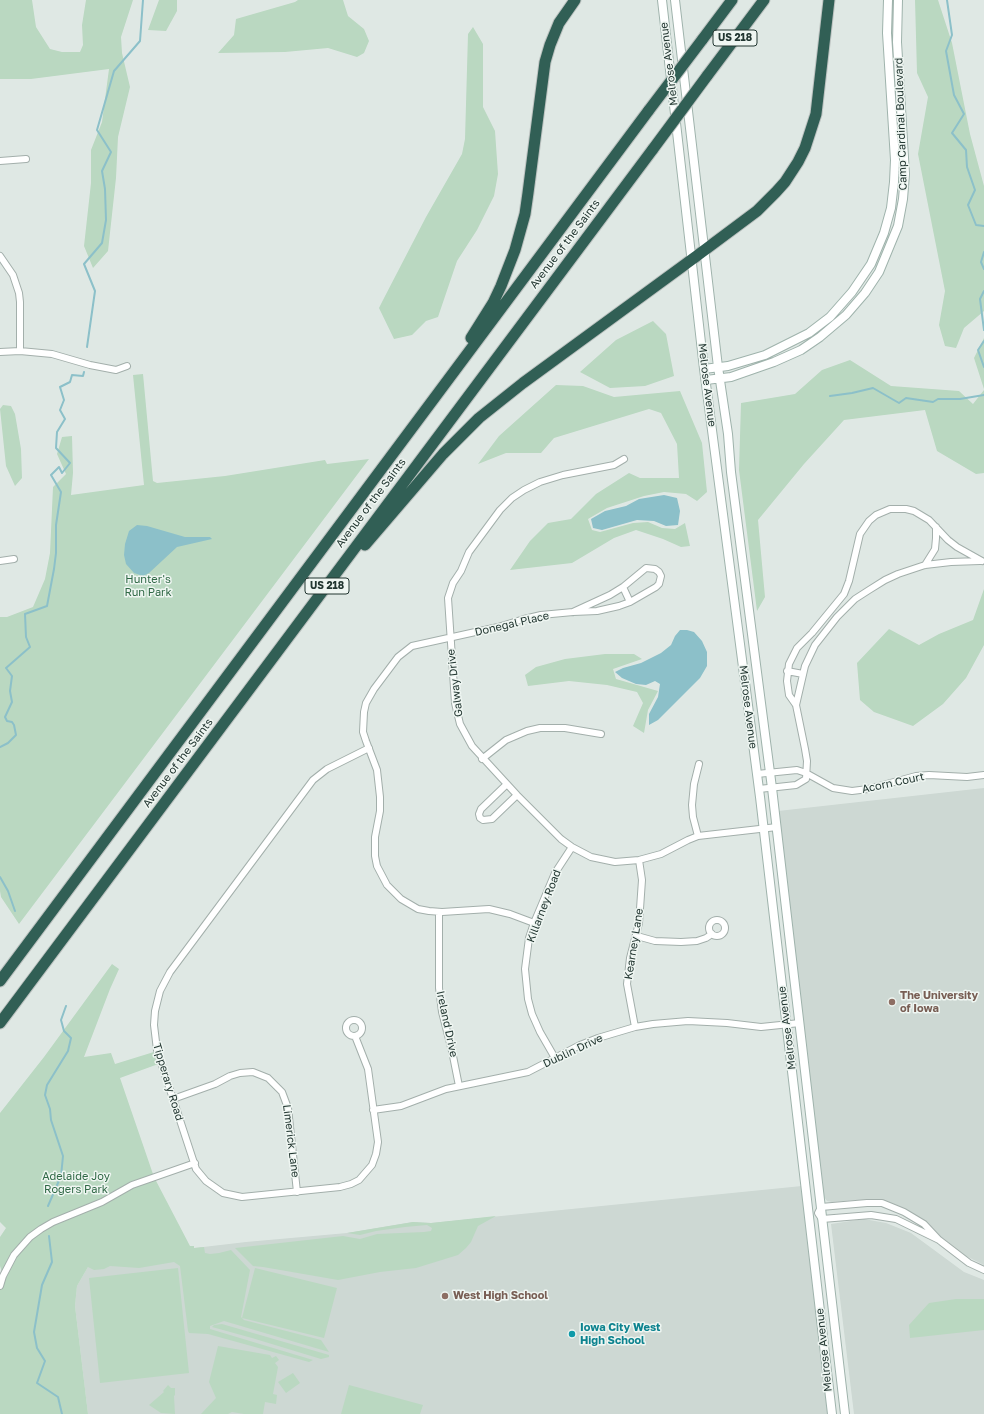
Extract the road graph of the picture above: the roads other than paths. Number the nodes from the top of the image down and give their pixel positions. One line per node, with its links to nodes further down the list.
1 (575, 0): 22 (highway)
2 (662, 0): 13 (main road, Melrose Avenue)
3 (676, 0): 11 (main road, Melrose Avenue)
4 (732, 0): 22 (highway, Avenue of the Saints / US 218, bridge)
5 (764, 0): 31 (highway, Avenue of the Saints / US 218, bridge)
6 (829, 0): 11 (highway)
7 (888, 0): 17 (main road, Camp Cardinal Boulevard)
8 (898, 0): 19 (main road, Camp Cardinal Boulevard)
9 (26, 159): 10 (street)
10 (0, 161)
11 (704, 251): 13 (highway); 17 (main road, Melrose Avenue)
12 (0, 256): 14 (street)
13 (692, 260): 18 (main road, Melrose Avenue); 31 (highway)
14 (20, 351): 15 (street); 16 (street)
15 (0, 352)
16 (127, 366)
17 (718, 367): 18 (main road, Camp Cardinal Boulevard); 19 (main road, Melrose Avenue)
18 (704, 369): 20 (main road, Melrose Avenue)
19 (720, 379): 20 (main road, Camp Cardinal Boulevard); 42 (main road, Melrose Avenue)
20 (706, 380): 44 (main road, Melrose Avenue)
21 (624, 459): 34 (street, Galway Drive)
22 (338, 527): 59 (highway, Avenue of the Saints / US 218)
23 (936, 527): 26 (street); 27 (street); 30 (street)
24 (14, 559): 25 (street)
25 (0, 561)
26 (983, 562): 27 (street)
27 (925, 565): 33 (street)
28 (623, 587): 29 (street); 29 (street, Donegal Place); 32 (street, Donegal Place)
29 (630, 602): 32 (street, Donegal Place)
30 (835, 606): 33 (street); 35 (street)
31 (311, 607): 60 (highway, Avenue of the Saints / US 218)
32 (573, 612): 34 (street, Donegal Place)
33 (842, 612): 36 (street)
34 (450, 638): 39 (street, Donegal Place); 40 (street, Galway Drive)
35 (787, 671): 36 (street); 37 (street)
36 (803, 674): 37 (street)
37 (796, 705): 43 (street)
38 (601, 734): 40 (street)
39 (368, 748): 55 (street, Donegal Place); 67 (street, Tipperary Road)
40 (482, 759): 46 (street, Galway Drive)
41 (699, 764): 52 (street)
42 (771, 773): 43 (street); 44 (street); 47 (main road, Melrose Avenue)
43 (806, 773): 45 (street, Acorn Court); 47 (street)
44 (757, 774): 48 (main road, Melrose Avenue)
45 (984, 775)
46 (507, 784): 49 (street, Galway Drive); 49 (street)
47 (772, 788): 48 (street); 50 (main road, Melrose Avenue)
48 (759, 789): 51 (main road, Melrose Avenue)
49 (517, 795): 53 (street, Galway Drive)
50 (777, 827): 51 (street, Galway Drive); 61 (main road, Melrose Avenue)
51 (764, 829): 52 (street, Galway Drive); 62 (main road, Melrose Avenue)
52 (698, 836): 54 (street, Galway Drive)
53 (572, 847): 54 (street, Galway Drive); 56 (street, Killarney Road)
54 (639, 860): 58 (street, Kearney Lane)
55 (439, 912): 56 (street, Donegal Place); 66 (street, Ireland Drive)
56 (534, 923): 65 (street, Killarney Road)
57 (712, 934): 58 (street)
58 (637, 936): 63 (street, Kearney Lane)
59 (0, 981)
60 (0, 1023)
61 (800, 1023): 62 (street, Dublin Drive); 71 (main road, Melrose Avenue)
62 (787, 1024): 63 (street, Dublin Drive); 76 (main road, Melrose Avenue)
63 (635, 1027): 65 (street, Dublin Drive)
64 (355, 1036): 68 (street, Tipperary Road)
65 (554, 1058): 66 (street, Dublin Drive)
66 (460, 1086): 68 (street, Dublin Drive)
67 (173, 1099): 69 (street, Tipperary Road); 70 (street, Limerick Lane)
68 (373, 1110): 70 (street, Tipperary Road)
69 (195, 1163): 70 (street, Tipperary Road); 75 (street)
70 (297, 1192)
71 (821, 1207): 72 (main road, Melrose Avenue); 73 (street)
72 (822, 1219): 73 (street); 77 (main road, Melrose Avenue)
73 (939, 1240): 74 (street)
74 (984, 1270)
75 (0, 1286)
76 (832, 1414)
77 (845, 1414)

